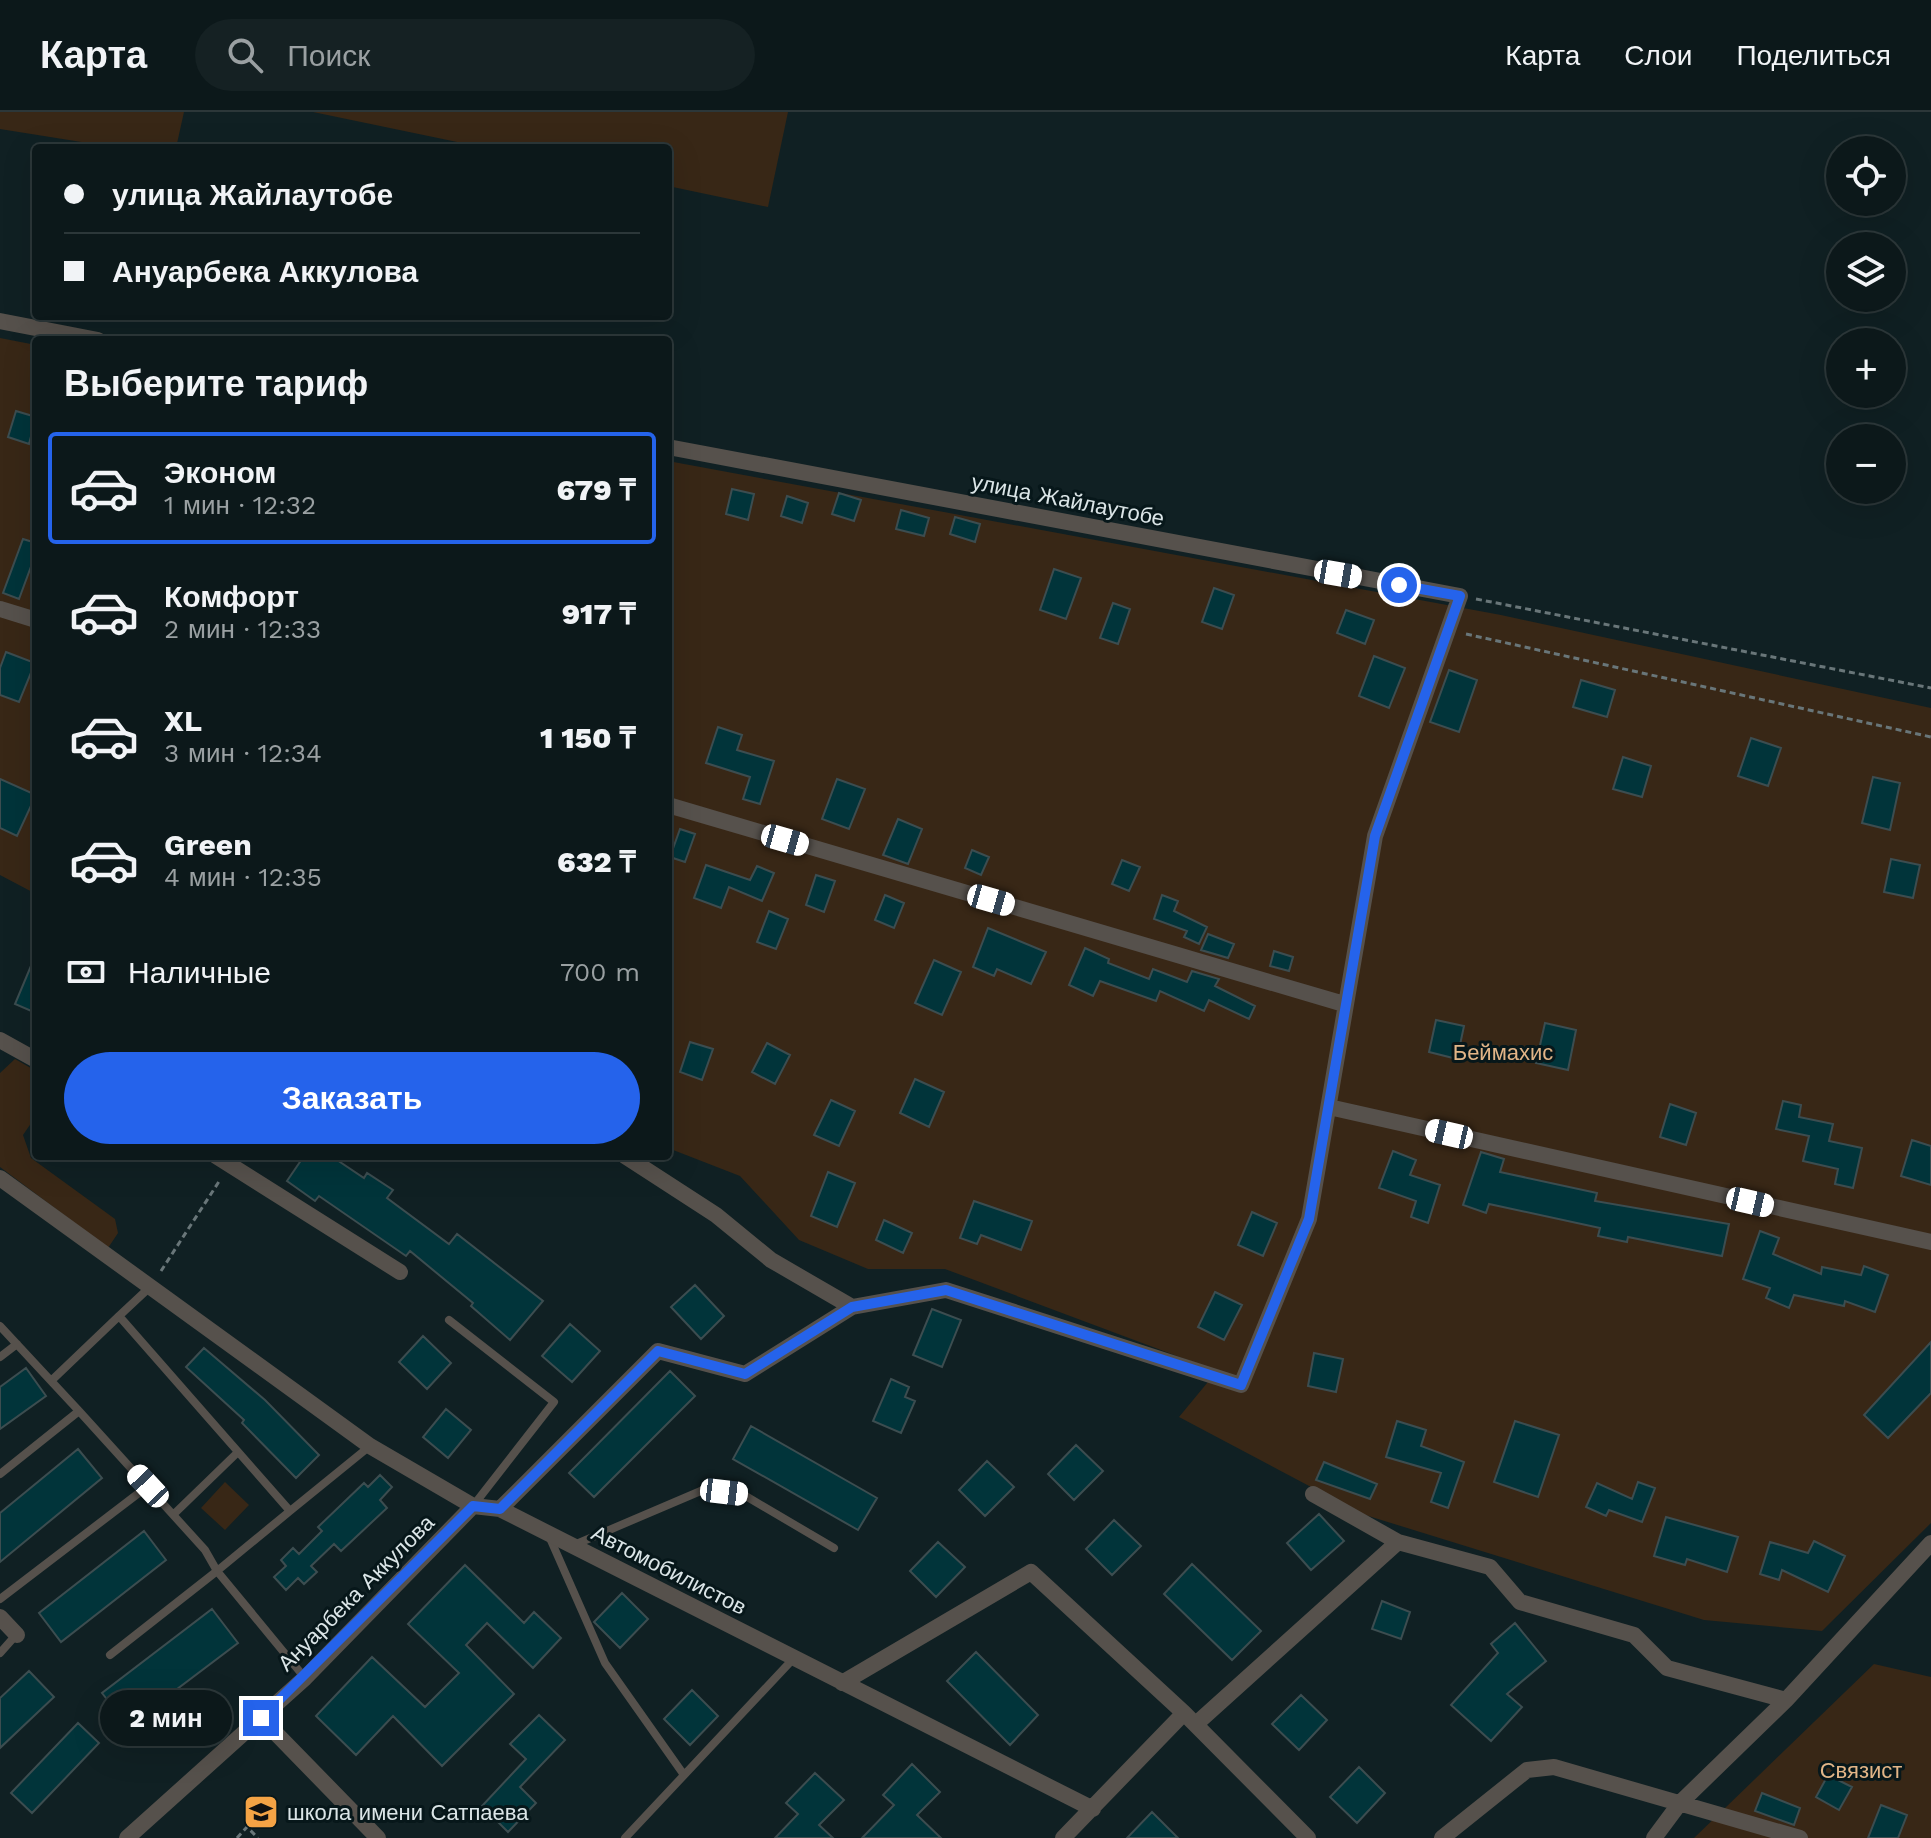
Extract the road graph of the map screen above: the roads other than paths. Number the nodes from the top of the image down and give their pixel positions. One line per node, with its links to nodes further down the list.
1 (0, 321): 2 (street)
2 (77, 336)
3 (672, 448): 7 (street, улица Жайлаутобе)
4 (0, 609): 5 (street)
5 (32, 619)
6 (672, 806): 7 (street)
7 (1344, 1004): 10 (street)
8 (0, 1040): 9 (street)
9 (32, 1058)
10 (1329, 1107): 14 (street); 17 (street)
11 (223, 1160): 15 (street)
12 (631, 1160): 17 (street)
13 (0, 1178): 16 (street)
14 (1931, 1242)
15 (400, 1272)
16 (150, 1287): 18 (lane); 25 (street)
17 (852, 1307): 31 (street)
18 (119, 1316): 23 (lane); 26 (lane)
19 (449, 1320): 30 (lane)
20 (0, 1326): 21 (lane)
21 (17, 1344): 22 (lane); 23 (lane)
22 (0, 1357)
23 (51, 1381): 24 (lane)
24 (79, 1411): 27 (lane); 28 (lane)
25 (370, 1446): 30 (street); 32 (lane)
26 (238, 1452): 32 (lane); 33 (lane)
27 (0, 1474)
28 (148, 1486): 33 (lane); 40 (lane)
29 (1313, 1494): 35 (street)
30 (473, 1506): 31 (street, Автомобилистов); 46 (street, Ануарбека Аккулова)
31 (500, 1509): 34 (street, Автомобилистов)
32 (290, 1511): 39 (lane)
33 (174, 1514): 39 (lane)
34 (547, 1532): 37 (street, Автомобилистов); 51 (lane)
35 (1398, 1542): 48 (street); 50 (street)
36 (1931, 1543): 48 (street)
37 (574, 1545): 38 (lane); 45 (street, Автомобилистов)
38 (834, 1548)
39 (217, 1571): 44 (lane); 46 (lane)
40 (0, 1599)
41 (0, 1617): 42 (street)
42 (17, 1635): 43 (lane)
43 (0, 1653)
44 (110, 1655)
45 (794, 1658): 47 (street, Автомобилистов); 51 (lane)
46 (305, 1678): 49 (street, Ануарбека Аккулова)
47 (842, 1683): 50 (street); 53 (street, Автомобилистов)
48 (1786, 1700): 52 (street)
49 (261, 1718): 54 (street, Ануарбека Аккулова); 55 (street)
50 (1190, 1718): 53 (street); 58 (street)
51 (684, 1775): 56 (lane)
52 (1680, 1803): 59 (street); 60 (street); 61 (street)
53 (1093, 1809): 57 (street)
54 (127, 1838)
55 (378, 1838)
56 (625, 1838)
57 (1063, 1838)
58 (1308, 1838)
59 (1442, 1838)
60 (1654, 1838)
61 (1800, 1838)

